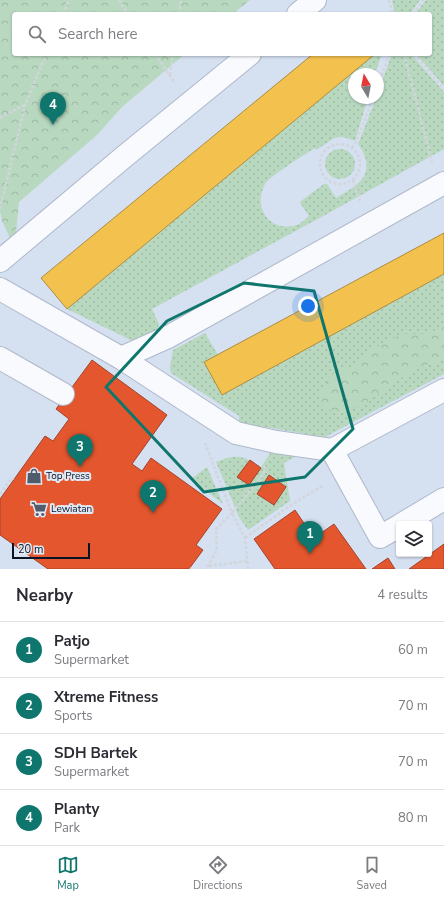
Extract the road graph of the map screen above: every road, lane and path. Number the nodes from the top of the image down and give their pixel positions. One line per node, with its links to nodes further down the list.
1 (69, 0): 7 (path)
2 (119, 0): 8 (path)
3 (181, 0): 9 (path)
4 (315, 0): 10 (street)
5 (389, 0): 11 (path)
6 (424, 0): 12 (path)
7 (64, 12)
8 (127, 12)
9 (179, 12)
10 (300, 12)
11 (392, 12)
12 (415, 12)
13 (45, 56): 23 (path)
14 (156, 56): 15 (path)
15 (173, 56)
16 (248, 56): 31 (street)
17 (389, 56): 20 (path)
18 (405, 56): 26 (path)
19 (416, 56): 21 (path)
20 (384, 70)
21 (444, 89)
22 (371, 104): 25 (path)
23 (25, 105): 24 (path); 30 (path)
24 (0, 118)
25 (352, 148): 27 (path); 27 (path)
26 (430, 155)
27 (353, 180): 29 (path)
28 (444, 183): 34 (street)
29 (358, 196)
30 (0, 209)
31 (0, 261)
32 (0, 289): 34 (street)
33 (0, 358): 36 (street)
34 (120, 358): 37 (street)
35 (444, 390): 37 (street)
36 (63, 394)
37 (332, 450): 40 (street)
38 (263, 462): 44 (path)
39 (213, 466): 44 (path)
40 (345, 472): 46 (street); 47 (path)
41 (14, 479): 42 (path)
42 (0, 494)
43 (444, 499): 45 (street)
44 (232, 513): 47 (path); 49 (path)
45 (407, 521)
46 (396, 528)
47 (245, 538): 48 (path)
48 (247, 561): 49 (path); 51 (path)
49 (209, 566): 50 (path)
50 (206, 569)
51 (248, 569)

